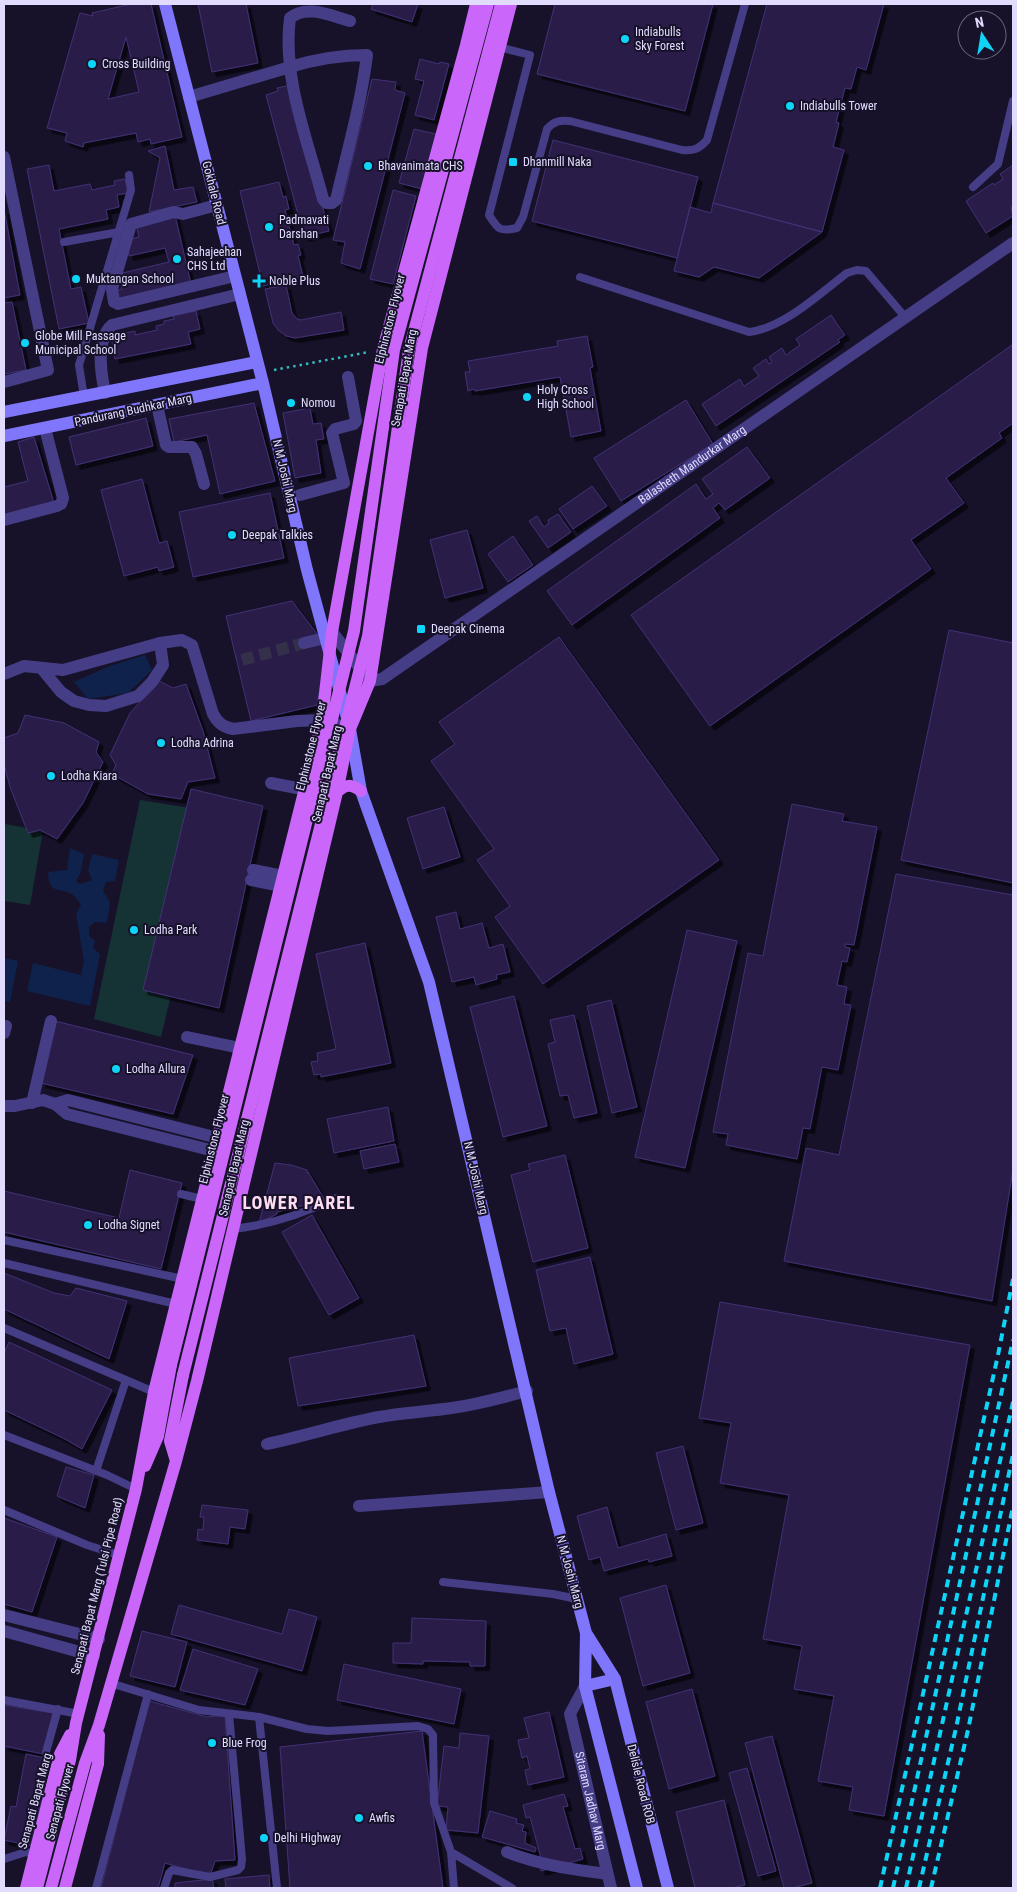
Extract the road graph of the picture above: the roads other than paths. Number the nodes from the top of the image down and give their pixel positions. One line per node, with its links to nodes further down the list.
1 (166, 4): 10 (main road, Gokhale Road)
2 (476, 4): 35 (main road, Senapati Bapat Marg)
3 (488, 4): 71 (main road, Elphinstone Flyover, bridge)
4 (501, 4): 71 (main road, Elphinstone Flyover, bridge)
5 (512, 4): 8 (main road, Senapati Bapat Marg)
6 (745, 4): 8 (lane)
7 (350, 21): 9 (street)
8 (499, 47): 41 (main road, Senapati Bapat Marg)
9 (290, 67): 9 (street); 10 (street)
10 (189, 97): 15 (main road, Gokhale Road)
11 (1013, 101): 14 (lane)
12 (4, 157): 25 (street)
13 (130, 175): 16 (lane)
14 (973, 187)
15 (217, 205): 19 (main road, Gokhale Road); 19 (street)
16 (119, 232): 17 (lane); 27 (lane)
17 (64, 242)
18 (1013, 243): 22 (street, Balasheth Mandurkar Marg)
19 (235, 276): 21 (main road, Gokhale Road)
20 (580, 277): 22 (lane)
21 (240, 294): 23 (main road, Gokhale Road); 26 (street)
22 (905, 317): 41 (street, Balasheth Mandurkar Marg)
23 (260, 372): 26 (main road, Pandurang Budhkar Marg); 28 (main road, Pandurang Budhkar Marg); 35 (main road, N M Joshi Marg)
24 (348, 377): 33 (street)
25 (4, 382)
26 (106, 393): 27 (main road, Pandurang Budhkar Marg)
27 (84, 397): 29 (main road, Pandurang Budhkar Marg)
28 (157, 405): 30 (main road, Pandurang Budhkar Marg); 32 (street)
29 (4, 412)
30 (45, 428): 31 (main road, Pandurang Budhkar Marg); 34 (street)
31 (4, 436)
32 (204, 484)
33 (300, 494)
34 (4, 520)
35 (329, 635): 36 (street); 38 (main road, Senapati Bapat Marg); 41 (street)
36 (304, 643)
37 (161, 647): 39 (street); 39 (street); 42 (street)
38 (330, 657): 42 (main road, Senapati Bapat Marg); 43 (main road, N M Joshi Marg)
39 (42, 669): 40 (street)
40 (4, 674)
41 (370, 681): 43 (main road, Senapati Bapat Marg)
42 (322, 720): 43 (street); 45 (main road, Senapati Bapat Marg)
43 (350, 728): 46 (main road, N M Joshi Marg); 47 (main road, Senapati Bapat Marg)
44 (272, 783): 45 (street)
45 (305, 787): 47 (main road); 49 (main road, Senapati Bapat Marg)
46 (361, 791): 47 (main road); 68 (main road, N M Joshi Marg)
47 (337, 792): 61 (main road, Senapati Bapat Marg)
48 (252, 875): 49 (street)
49 (282, 881): 52 (main road, Senapati Bapat Marg)
50 (51, 1021): 53 (street)
51 (186, 1037): 52 (street)
52 (240, 1048): 56 (main road, Senapati Bapat Marg)
53 (32, 1103): 54 (street); 55 (street)
54 (55, 1104): 56 (street); 57 (street)
55 (4, 1106)
56 (218, 1138): 57 (main road, Senapati Bapat Marg)
57 (214, 1151): 60 (main road, Senapati Bapat Marg)
58 (181, 1194): 60 (lane)
59 (336, 1198): 61 (lane)
60 (202, 1199): 64 (main road, Senapati Bapat Marg)
61 (233, 1229): 74 (main road, Senapati Bapat Marg)
62 (4, 1240): 64 (lane)
63 (4, 1263): 65 (lane)
64 (182, 1279): 65 (main road, Senapati Bapat Marg)
65 (176, 1304): 69 (main road, Senapati Bapat Marg)
66 (4, 1328): 67 (lane)
67 (126, 1380): 69 (lane); 75 (lane)
68 (527, 1391): 72 (street); 77 (main road, N M Joshi Marg)
69 (154, 1392): 73 (main road, Senapati Bapat Marg)
70 (4, 1435): 75 (lane)
71 (164, 1439): 74 (main road, Elphinstone Flyover); 76 (main road, Elphinstone Flyover)
72 (267, 1444)
73 (142, 1456): 76 (main road, Senapati Bapat Marg (Tulsi Pipe Road))
74 (176, 1461): 91 (main road)
75 (96, 1471): 76 (lane)
76 (136, 1489): 80 (main road, Senapati Bapat Marg (Tulsi Pipe Road))
77 (549, 1492): 78 (street); 82 (main road, N M Joshi Marg)
78 (359, 1506)
79 (4, 1510): 80 (lane)
80 (118, 1555): 87 (main road, Senapati Bapat Marg (Tulsi Pipe Road))
81 (443, 1582): 82 (lane)
82 (577, 1599): 86 (main road, N M Joshi Marg)
83 (4, 1615): 84 (street)
84 (55, 1626): 87 (street); 88 (street)
85 (4, 1631): 88 (street)
86 (586, 1633): 90 (main road, Delisle Road ROB); 92 (main road)
87 (99, 1639): 89 (main road, Senapati Bapat Marg (Tulsi Pipe Road))
88 (50, 1642): 89 (street)
89 (94, 1656): 98 (main road, Senapati Bapat Marg (Tulsi Pipe Road))
90 (615, 1679): 92 (main road); 117 (main road, Delisle Road ROB)
91 (110, 1683): 93 (lane); 99 (main road)
92 (586, 1686): 105 (street, Sitaram Jadhav Marg); 116 (main road)
93 (148, 1694): 96 (lane); 110 (lane)
94 (4, 1700): 95 (lane)
95 (58, 1709): 98 (lane); 100 (lane)
96 (229, 1714): 97 (lane); 111 (lane)
97 (259, 1717): 101 (lane); 112 (lane)
98 (77, 1718): 103 (main road, Senapati Bapat Marg); 107 (main road, Senapati Flyover)
99 (99, 1725): 108 (main road, Senapati Flyover); 109 (main road)
100 (46, 1752)
101 (451, 1852): 113 (lane); 114 (lane)
102 (507, 1852): 105 (street)
103 (35, 1854): 104 (lane); 106 (main road, Senapati Bapat Marg)
104 (4, 1858)
105 (607, 1874): 115 (street, Sitaram Jadhav Marg)
106 (26, 1888)
107 (37, 1888)
108 (51, 1888)
109 (67, 1888)
110 (96, 1888)
111 (164, 1888)
112 (277, 1888)
113 (454, 1888)
114 (512, 1888)
115 (611, 1888)
116 (637, 1888)
117 (668, 1888)

